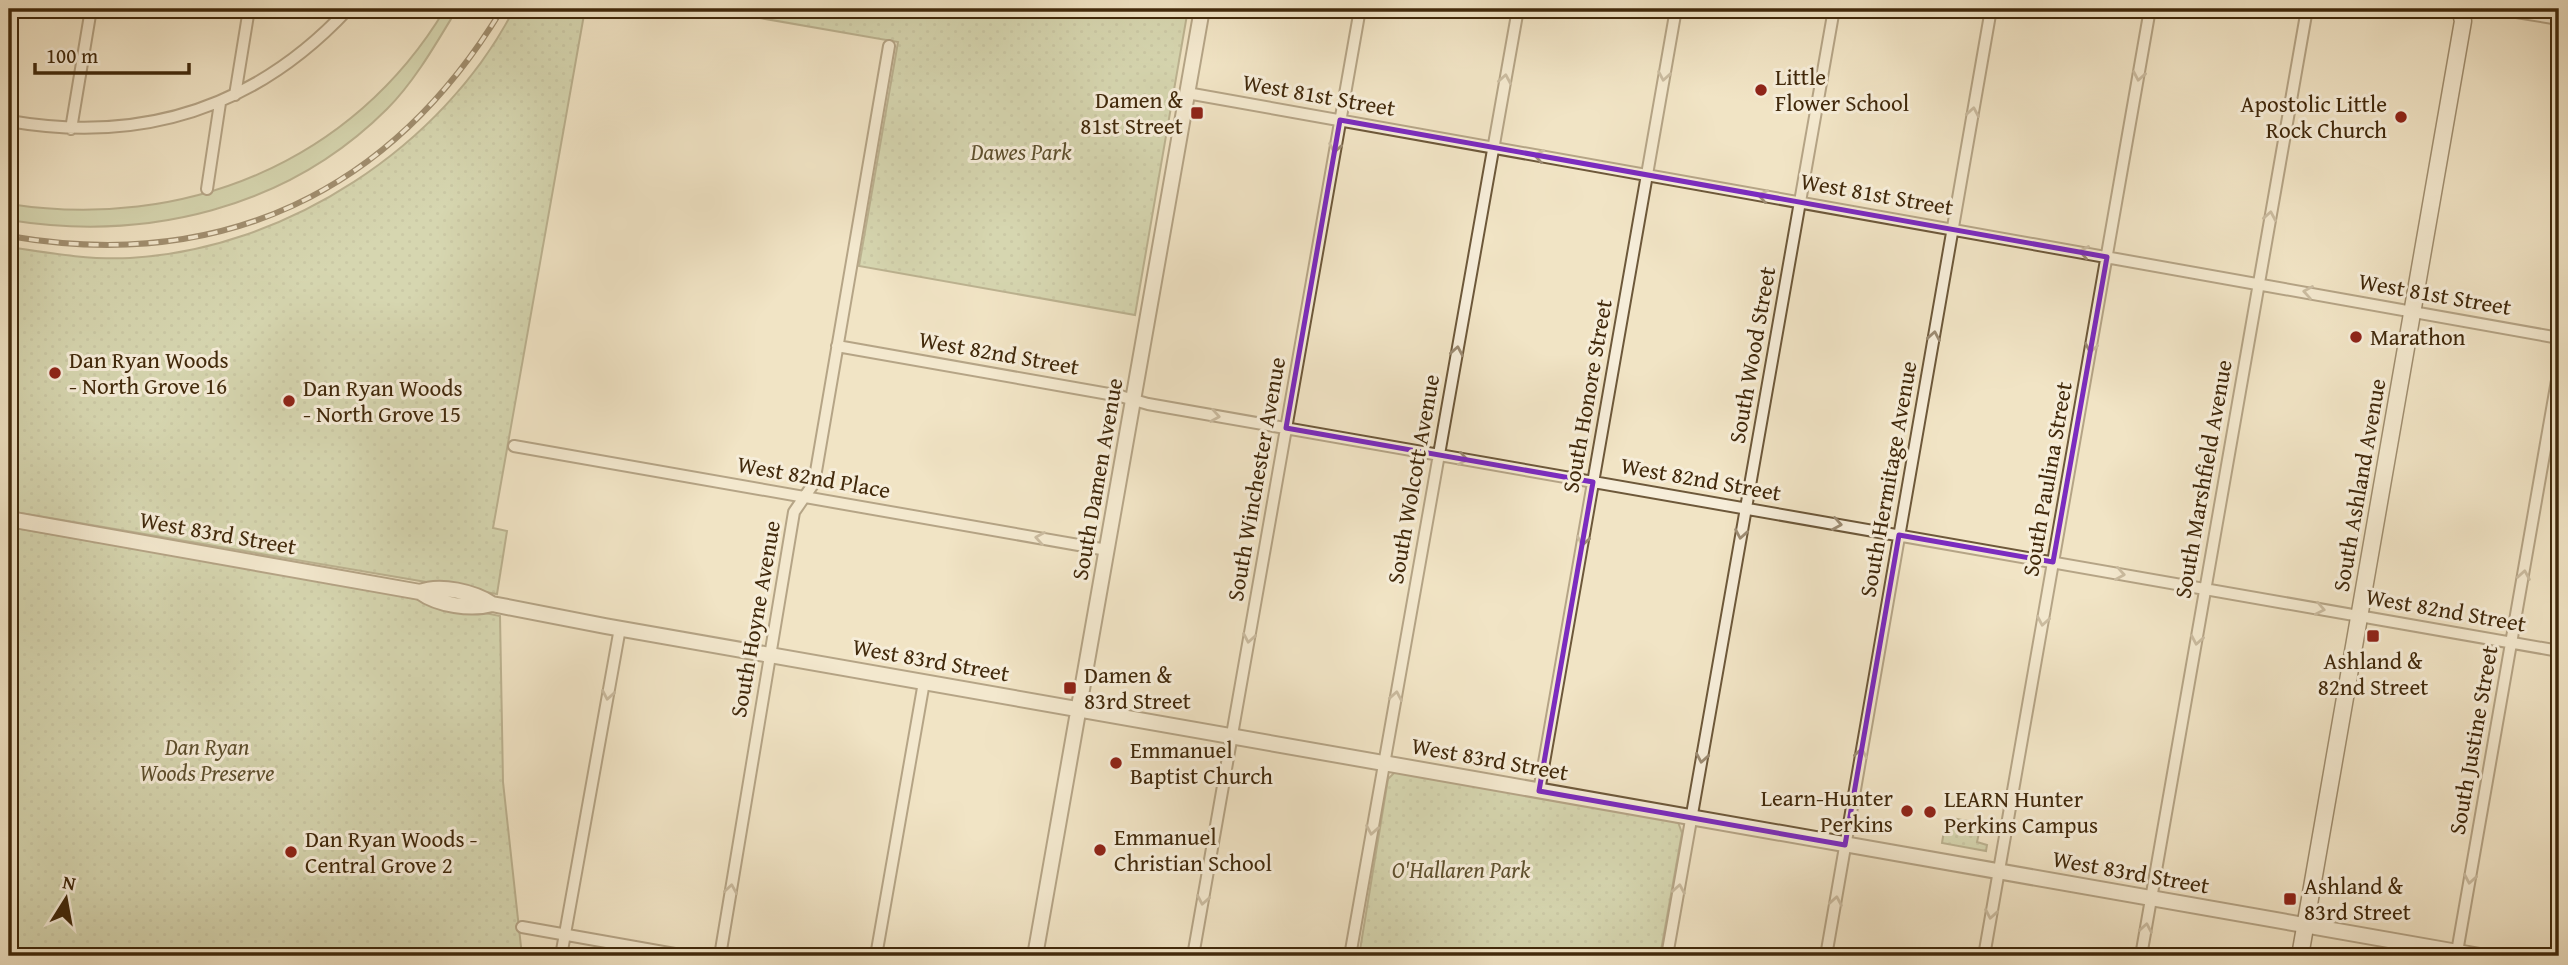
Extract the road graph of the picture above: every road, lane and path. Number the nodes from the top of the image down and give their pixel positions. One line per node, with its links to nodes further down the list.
1 (92, 9): 21 (street)
2 (249, 9): 17 (street)
3 (348, 9): 17 (street)
4 (1202, 9): 16 (street, South Damen Avenue)
5 (1360, 9): 19 (street, South Winchester Avenue)
6 (1518, 9): 22 (street, South Wolcott Avenue, one-way to 6)
7 (1676, 9): 23 (street, South Honore Street, one-way to 23)
8 (1834, 9): 25 (street, South Wood Street)
9 (1991, 9): 26 (street, South Hermitage Avenue, one-way to 9)
10 (2150, 9): 27 (street, South Paulina Street, one-way to 27)
11 (2307, 9): 28 (street, South Marshfield Avenue, one-way to 11)
12 (2498, 9): 14 (street)
13 (2465, 13): 29 (main road, South Ashland Avenue)
14 (2559, 19)
15 (889, 46): 31 (street, South Hoyne Avenue)
16 (1187, 93): 19 (street, West 81st Street); 33 (street, South Damen Avenue)
17 (235, 95): 18 (street)
18 (220, 103): 21 (street); 24 (street)
19 (1340, 120): 22 (street, West 81st Street); 34 (street, South Winchester Avenue, one-way to 34)
20 (9, 121): 21 (street)
21 (71, 129)
22 (1493, 148): 23 (street, West 81st Street, one-way to 22); 36 (street, South Wolcott Avenue, one-way to 22)
23 (1647, 175): 25 (street, West 81st Street, one-way to 23); 37 (street, South Honore Street)
24 (207, 189)
25 (1800, 202): 26 (street, West 81st Street); 39 (street, South Wood Street)
26 (1953, 229): 27 (street, West 81st Street, one-way to 26); 41 (street, South Hermitage Avenue, one-way to 26)
27 (2107, 257): 28 (street, West 81st Street); 43 (street, South Paulina Street, one-way to 43)
28 (2259, 284): 29 (street, West 81st Street, one-way to 28); 44 (street, South Marshfield Avenue)
29 (2413, 310): 30 (street, West 81st Street); 45 (main road, South Ashland Avenue)
30 (2559, 338)
31 (837, 346): 33 (street, West 82nd Street); 38 (street, South Hoyne Avenue)
32 (2559, 369): 47 (street, South Justine Street, one-way to 32)
33 (1134, 399): 34 (street, West 82nd Street, one-way to 34); 42 (street, South Damen Avenue)
34 (1286, 428): 36 (street, West 82nd Street); 52 (street, South Winchester Avenue, one-way to 52)
35 (514, 446): 38 (street, West 82nd Place)
36 (1439, 455): 37 (street, West 82nd Street, one-way to 37); 53 (street, South Wolcott Avenue, one-way to 36)
37 (1593, 482): 39 (street, West 82nd Street); 54 (street, South Honore Street, one-way to 54)
38 (804, 497): 42 (street, West 82nd Place, one-way to 38); 49 (street, South Hoyne Avenue)
39 (1746, 509): 41 (street, West 82nd Street, one-way to 41); 55 (street, South Wood Street, one-way to 55)
40 (9, 519): 46 (street, West 83rd Street)
41 (1899, 536): 43 (street, West 82nd Street); 56 (street, South Hermitage Avenue, one-way to 41)
42 (1107, 550): 51 (street, South Damen Avenue)
43 (2053, 562): 44 (street, West 82nd Street, one-way to 44); 57 (street, South Paulina Street, one-way to 57)
44 (2206, 589): 45 (street, West 82nd Street, one-way to 45); 58 (street, South Marshfield Avenue, one-way to 58)
45 (2359, 616): 47 (street, West 82nd Street); 59 (main road, South Ashland Avenue)
46 (620, 628): 49 (street, West 83rd Street); 61 (street, one-way to 61)
47 (2512, 643): 48 (street, West 82nd Street); 62 (street, South Justine Street, one-way to 62)
48 (2559, 651)
49 (770, 655): 50 (street, West 83rd Street); 65 (street, South Hoyne Avenue, one-way to 49)
50 (924, 682): 51 (street, West 83rd Street); 66 (street)
51 (1079, 709): 52 (street, West 83rd Street); 67 (street, South Damen Avenue)
52 (1231, 736): 53 (street, West 83rd Street); 68 (street, South Winchester Avenue, one-way to 68)
53 (1384, 763): 54 (street, West 83rd Street); 69 (street, South Wolcott Avenue, one-way to 69)
54 (1539, 791): 55 (street, West 83rd Street)
55 (1692, 817): 56 (street, West 83rd Street); 70 (street, South Wood Street, one-way to 55)
56 (1846, 845): 57 (street, West 83rd Street); 71 (street, South Hermitage Avenue, one-way to 56)
57 (1999, 872): 58 (street, West 83rd Street); 72 (street, South Paulina Street, one-way to 72)
58 (2152, 899): 59 (street, West 83rd Street); 73 (street, South Marshfield Avenue, one-way to 58)
59 (2305, 926): 62 (street, West 83rd Street); 74 (main road, South Ashland Avenue)
60 (522, 927): 61 (street)
61 (565, 935): 63 (street); 64 (street)
62 (2457, 952): 75 (street, West 83rd Street)
63 (561, 956)
64 (686, 956)
65 (720, 956)
66 (876, 956)
67 (1035, 956)
68 (1193, 956)
69 (1350, 956)
70 (1667, 956)
71 (1826, 956)
72 (1984, 956)
73 (2141, 956)
74 (2300, 956)
75 (2480, 956)

